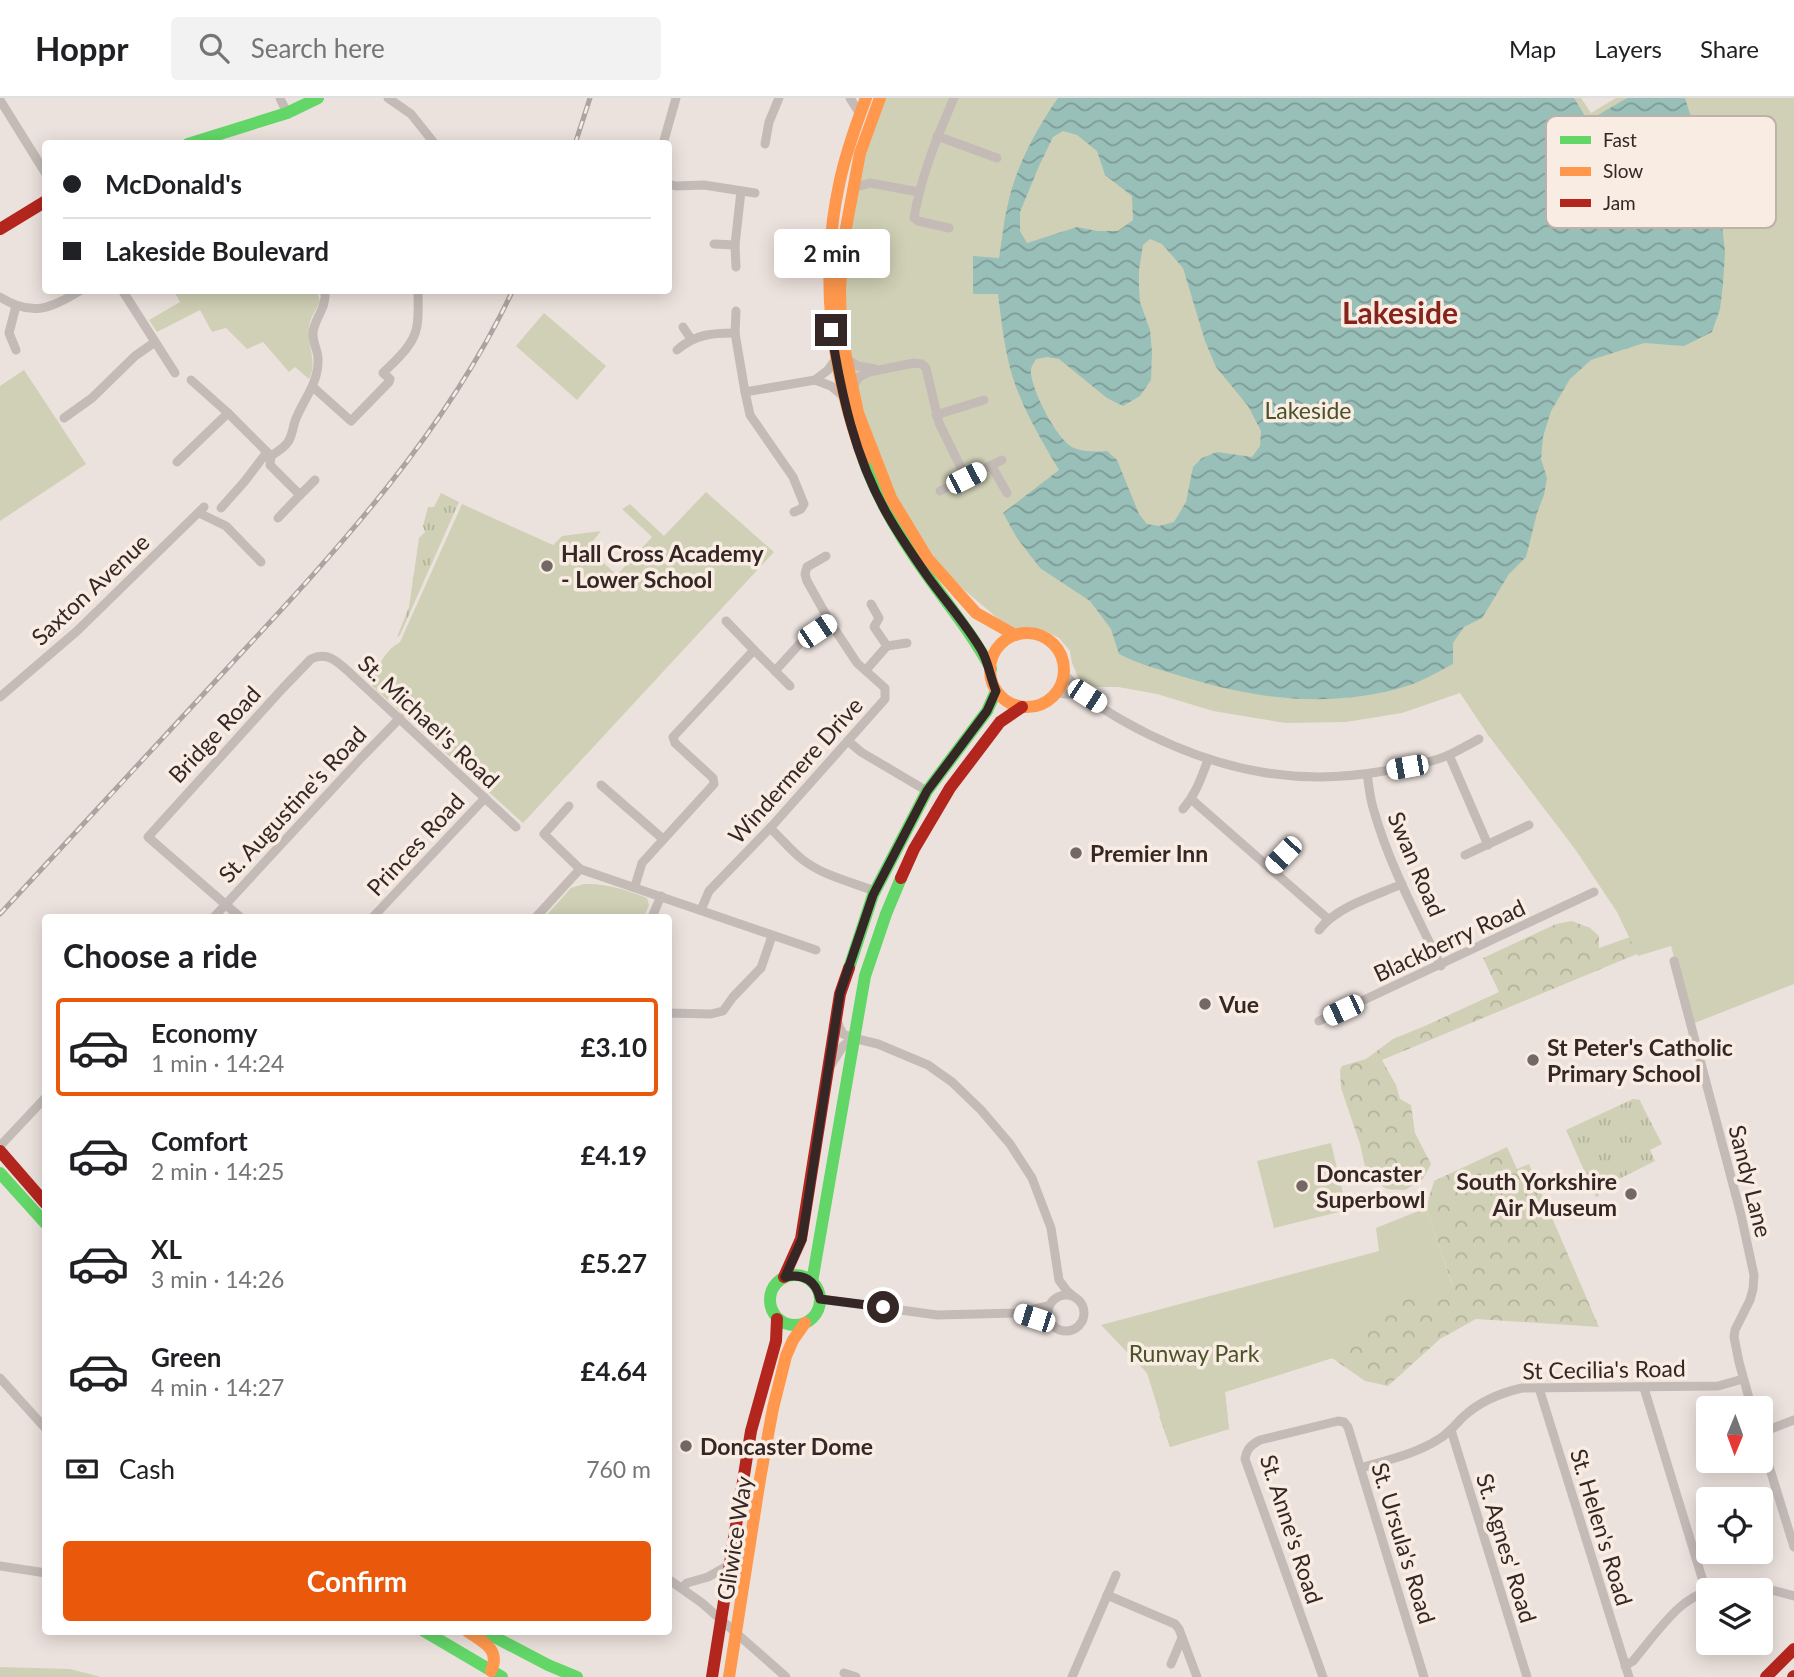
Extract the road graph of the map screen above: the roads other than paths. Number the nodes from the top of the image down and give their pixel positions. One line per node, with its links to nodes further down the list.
1 (280, 98): 11 (street)
2 (318, 98): 11 (main road)
3 (388, 98): 15 (street)
4 (676, 98): 16 (street)
5 (779, 98): 17 (street)
6 (850, 98): 12 (street)
7 (866, 98): 12 (main road)
8 (880, 98): 19 (main road)
9 (954, 98): 13 (street)
10 (0, 100): 20 (street)
11 (288, 113): 14 (main road)
12 (860, 114): 46 (main road)
13 (937, 136): 18 (street); 25 (street)
14 (203, 140)
15 (432, 140)
16 (664, 140)
17 (765, 144)
18 (998, 158)
19 (857, 166): 21 (street); 23 (main road)
20 (42, 168)
21 (870, 183): 23 (street); 25 (street)
22 (672, 185): 24 (street)
23 (853, 188): 46 (main road)
24 (741, 191): 26 (street); 31 (street)
25 (919, 192): 28 (street)
26 (755, 193)
27 (42, 203): 29 (main road)
28 (948, 228)
29 (0, 229)
30 (714, 244): 31 (street)
31 (735, 245): 32 (street)
32 (736, 267)
33 (75, 294): 38 (street)
34 (125, 294): 43 (street)
35 (325, 294): 51 (street)
36 (418, 294): 51 (street)
37 (0, 297): 38 (street)
38 (16, 306): 44 (street)
39 (736, 311): 41 (street)
40 (683, 327): 42 (street)
41 (735, 333): 42 (street); 53 (street)
42 (691, 339): 45 (street)
43 (155, 342): 48 (street); 57 (street)
44 (16, 350)
45 (677, 350)
46 (841, 359): 47 (street); 50 (street); 52 (main road)
47 (877, 369): 52 (street); 56 (street)
48 (175, 373)
49 (191, 380): 55 (street)
50 (815, 380): 52 (street); 53 (street)
51 (313, 387): 58 (street)
52 (848, 391): 75 (main road); 80 (main road)
53 (745, 392): 68 (street)
54 (989, 399): 56 (street)
55 (228, 413): 58 (street); 60 (street)
56 (936, 415): 62 (street)
57 (64, 418)
58 (269, 454): 66 (street); 67 (street)
59 (1002, 460): 61 (street)
60 (177, 462)
61 (991, 465): 62 (street); 65 (street)
62 (966, 478): 64 (street)
63 (315, 480): 66 (street)
64 (940, 491)
65 (1007, 493)
66 (300, 495): 69 (street)
67 (221, 508)
68 (794, 512)
69 (278, 518)
70 (826, 556): 74 (street, Windermere Drive)
71 (261, 562): 88 (street, Saxton Avenue)
72 (871, 604): 77 (street)
73 (726, 621): 78 (street)
74 (830, 622): 81 (street, Windermere Drive); 82 (street)
75 (1015, 635): 80 (main road); 83 (main road)
76 (907, 643): 77 (street)
77 (887, 646): 81 (street)
78 (754, 650): 82 (street); 105 (street)
79 (312, 659): 90 (street, St. Michael's Road); 116 (street, Bridge Road)
80 (990, 669): 85 (main road)
81 (866, 670): 92 (street, Windermere Drive)
82 (775, 671): 84 (street)
83 (1063, 673): 86 (main road); 87 (street)
84 (790, 686)
85 (996, 691): 89 (main road); 97 (main road)
86 (1057, 693): 87 (street); 89 (main road)
87 (1087, 696): 94 (street)
88 (0, 697)
89 (1021, 707): 132 (main road)
90 (400, 718): 98 (street, St. Michael's Road); 116 (street, St. Augustine's Road)
91 (1479, 739): 93 (street)
92 (848, 741): 97 (street); 104 (street, Windermere Drive)
93 (1449, 755): 95 (street); 106 (street)
94 (1208, 760): 95 (street); 99 (street)
95 (1367, 774): 111 (street, Swan Road)
96 (601, 785): 105 (street)
97 (927, 791): 113 (main road)
98 (485, 797): 103 (street, St. Michael's Road); 120 (street, Princes Road)
99 (1191, 799): 101 (street); 109 (street)
100 (569, 806): 110 (street)
101 (1183, 809)
102 (1529, 825): 106 (street)
103 (516, 827)
104 (771, 828): 113 (street); 117 (street, Windermere Drive)
105 (663, 839): 112 (street)
106 (1488, 845): 108 (street)
107 (1283, 855): 109 (street)
108 (1465, 855)
109 (1270, 868): 123 (street)
110 (580, 869): 112 (street); 121 (street)
111 (1402, 884): 123 (street); 128 (street, Swan Road)
112 (635, 886): 115 (street)
113 (875, 891): 130 (main road)
114 (1594, 892): 128 (street, Blackberry Road)
115 (660, 896): 117 (street); 122 (street)
116 (225, 905): 118 (street, St. Augustine's Road); 119 (street)
117 (701, 910): 125 (street)
118 (217, 914)
119 (236, 914)
120 (376, 914)
121 (539, 914)
122 (653, 914)
123 (1328, 919): 124 (street)
124 (1319, 930)
125 (772, 936): 126 (street); 129 (street)
126 (816, 950)
127 (1674, 961): 150 (street, Sandy Lane)
128 (1440, 966): 131 (street, Blackberry Road)
129 (672, 1013)
130 (836, 1015): 132 (street); 133 (main road)
131 (1319, 1021)
132 (853, 1038): 133 (street); 140 (street); 141 (main road)
133 (827, 1072): 139 (main road)
134 (42, 1102): 135 (street)
135 (0, 1149): 137 (main road)
136 (0, 1173): 138 (main road)
137 (42, 1199)
138 (42, 1220)
139 (785, 1277): 141 (main road); 146 (main road)
140 (1059, 1280): 142 (street); 144 (street)
141 (812, 1282): 143 (main road)
142 (1073, 1296): 144 (street); 148 (street)
143 (820, 1299): 145 (street); 147 (main road)
144 (1050, 1304): 145 (street); 148 (street)
145 (1017, 1313): 148 (street)
146 (777, 1319): 147 (main road); 164 (main road, Gliwice Way)
147 (806, 1323): 163 (main road, Gliwice Way)
148 (1050, 1324)
149 (0, 1378): 156 (street)
150 (1743, 1378): 152 (street, St Cecilia's Road); 153 (street, Sandy Lane)
151 (1539, 1388): 152 (street, St Cecilia's Road); 158 (street, St Cecilia's Road); 184 (street, St. Helen's Road)
152 (1644, 1388): 168 (street)
153 (1748, 1396)
154 (1794, 1420): 157 (street)
155 (1343, 1422): 159 (street, St. Ursula's Road); 193 (street, St. Anne's Road)
156 (42, 1425)
157 (1773, 1429)
158 (1451, 1430): 159 (street, St Cecilia's Road); 195 (street, St. Agnes' Road)
159 (1361, 1468): 194 (street, St. Ursula's Road)
160 (1773, 1474): 161 (street)
161 (1791, 1529): 162 (street)
162 (1794, 1547)
163 (748, 1554): 164 (main road); 176 (main road, Gliwice Way)
164 (729, 1565): 170 (street); 175 (main road, Gliwice Way)
165 (0, 1566): 166 (street)
166 (42, 1572)
167 (1116, 1575): 172 (street)
168 (1702, 1578)
169 (672, 1582): 170 (street)
170 (682, 1588): 175 (street)
171 (1773, 1590): 174 (street)
172 (1107, 1595): 180 (street); 191 (street)
173 (1696, 1596): 184 (street)
174 (1794, 1596)
175 (722, 1619): 176 (street); 187 (main road, Gliwice Way)
176 (737, 1634): 188 (main road, Gliwice Way); 189 (street)
177 (431, 1635): 185 (main road)
178 (472, 1635): 185 (main road)
179 (491, 1635): 186 (main road)
180 (1182, 1638): 182 (street); 182 (street)
181 (1794, 1649): 196 (main road)
182 (1191, 1663): 192 (street)
183 (844, 1673): 190 (street)
184 (1626, 1673)
185 (496, 1674)
186 (577, 1677)
187 (712, 1677)
188 (729, 1677)
189 (786, 1677)
190 (856, 1677)
191 (1072, 1677)
192 (1196, 1677)
193 (1322, 1677)
194 (1424, 1677)
195 (1527, 1677)
196 (1766, 1677)

